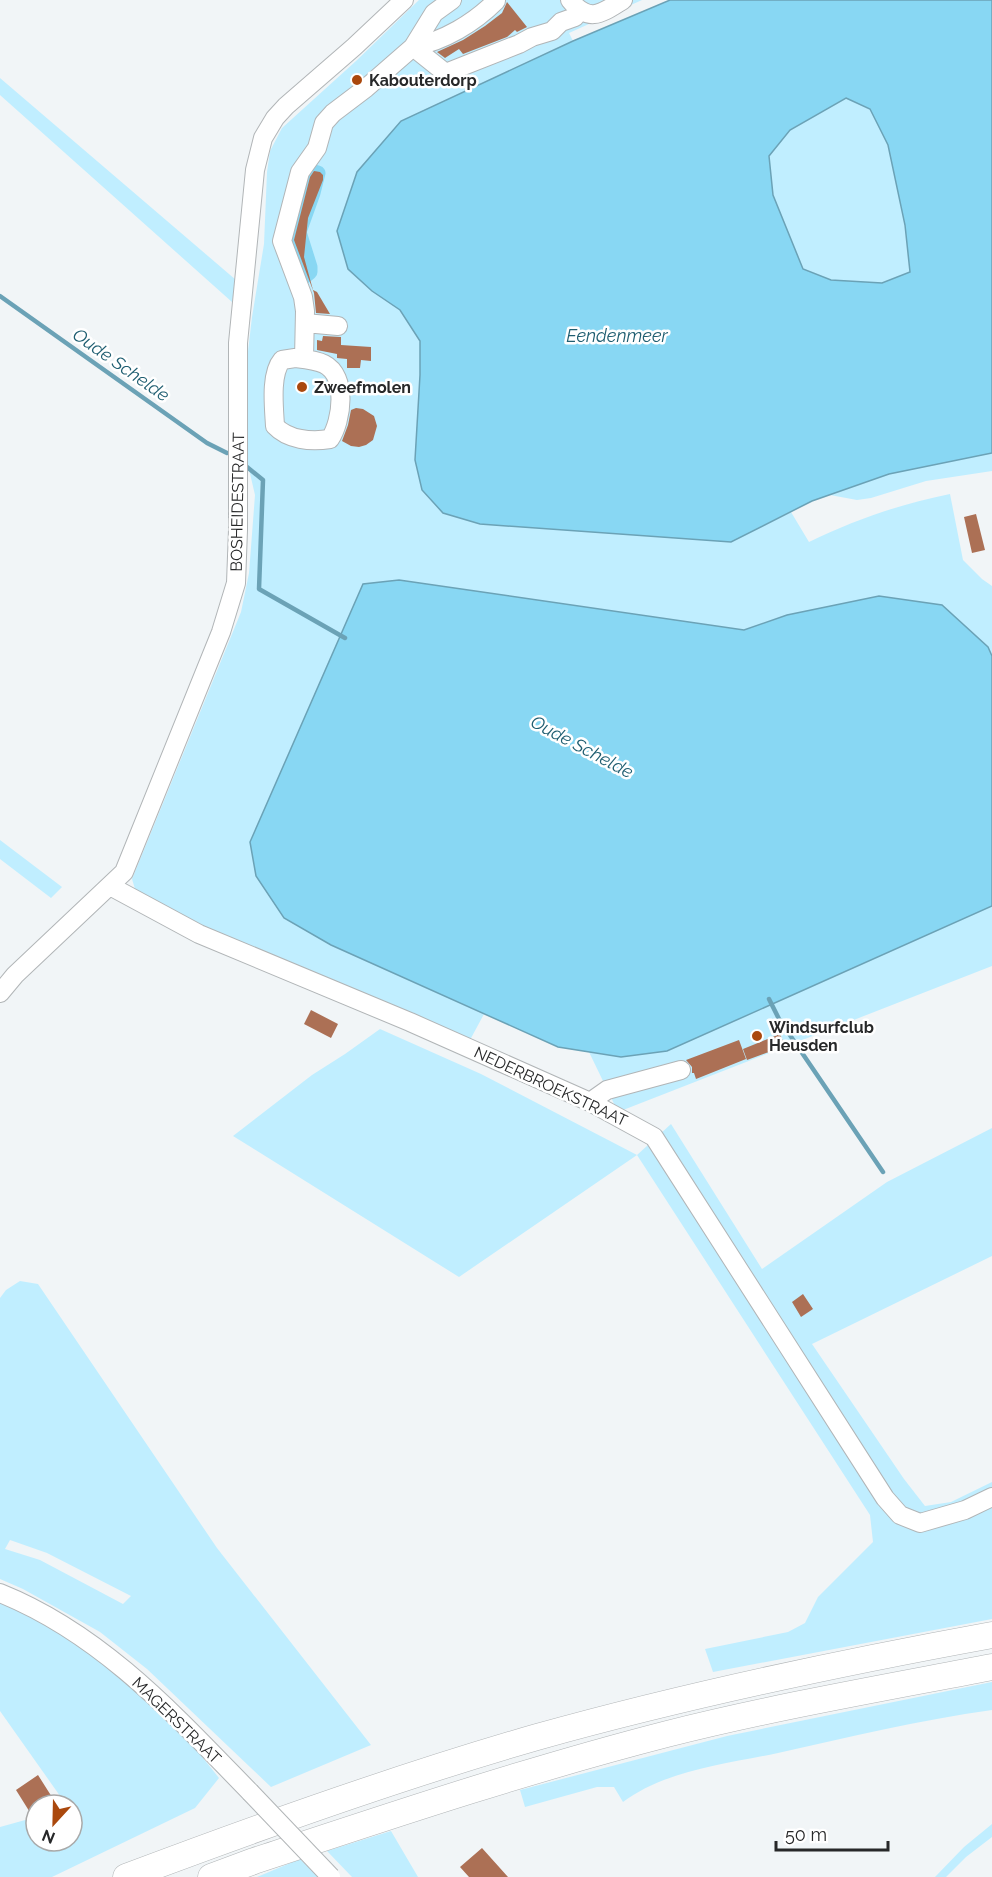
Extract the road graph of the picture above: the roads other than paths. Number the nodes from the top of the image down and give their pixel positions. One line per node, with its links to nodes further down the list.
1 (404, 0): 10 (street, BOSHEIDESTRAAT)
2 (452, 0): 6 (street)
3 (496, 0): 6 (street)
4 (623, 0): 5 (street)
5 (575, 6): 6 (street)
6 (413, 46): 7 (street)
7 (305, 323): 8 (street); 9 (street)
8 (338, 326)
9 (304, 359): 9 (street)
10 (110, 886): 11 (street, BOSHEIDESTRAAT); 13 (street, NEDERBROEKSTRAAT)
11 (0, 993)
12 (681, 1070): 13 (street)
13 (590, 1102): 14 (street, NEDERBROEKSTRAAT)
14 (992, 1497)
15 (0, 1593): 20 (street, MAGERSTRAAT, bridge)
16 (992, 1635): 18 (highway)
17 (992, 1667): 19 (highway)
18 (126, 1877)
19 (211, 1877)
20 (331, 1877)

